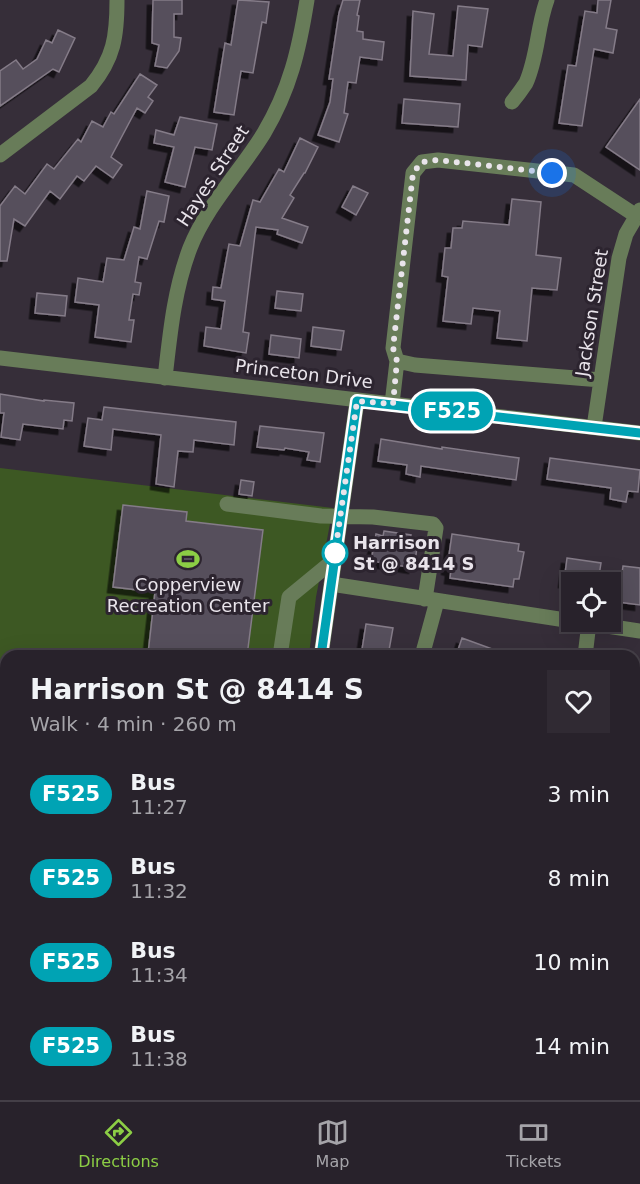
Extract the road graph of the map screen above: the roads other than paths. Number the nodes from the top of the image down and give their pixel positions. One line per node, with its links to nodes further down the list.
1 (117, 0): 5 (street)
2 (307, 0): 9 (street, Hayes Street)
3 (548, 0): 4 (street)
4 (512, 102)
5 (0, 155)
6 (638, 213): 8 (street); 10 (street, Jackson Street)
7 (0, 358): 9 (street, Princeton Drive)
8 (397, 361): 10 (street); 12 (street)
9 (165, 378): 11 (street, Princeton Drive)
10 (601, 380): 13 (street, Jackson Street)
11 (357, 401): 12 (street, Princeton Drive); 16 (street)
12 (393, 404): 13 (street, Princeton Drive)
13 (594, 427): 14 (street, Princeton Drive)
14 (640, 433)
15 (227, 504): 16 (street)
16 (340, 516): 17 (street); 19 (street)
17 (334, 560): 18 (street); 24 (street)
18 (331, 584): 19 (street); 25 (street)
19 (431, 600): 20 (street); 26 (street)
20 (561, 619)
21 (621, 628): 22 (street)
22 (640, 631)
23 (580, 632): 27 (street)
24 (281, 650)
25 (322, 650)
26 (423, 650)
27 (584, 650)

